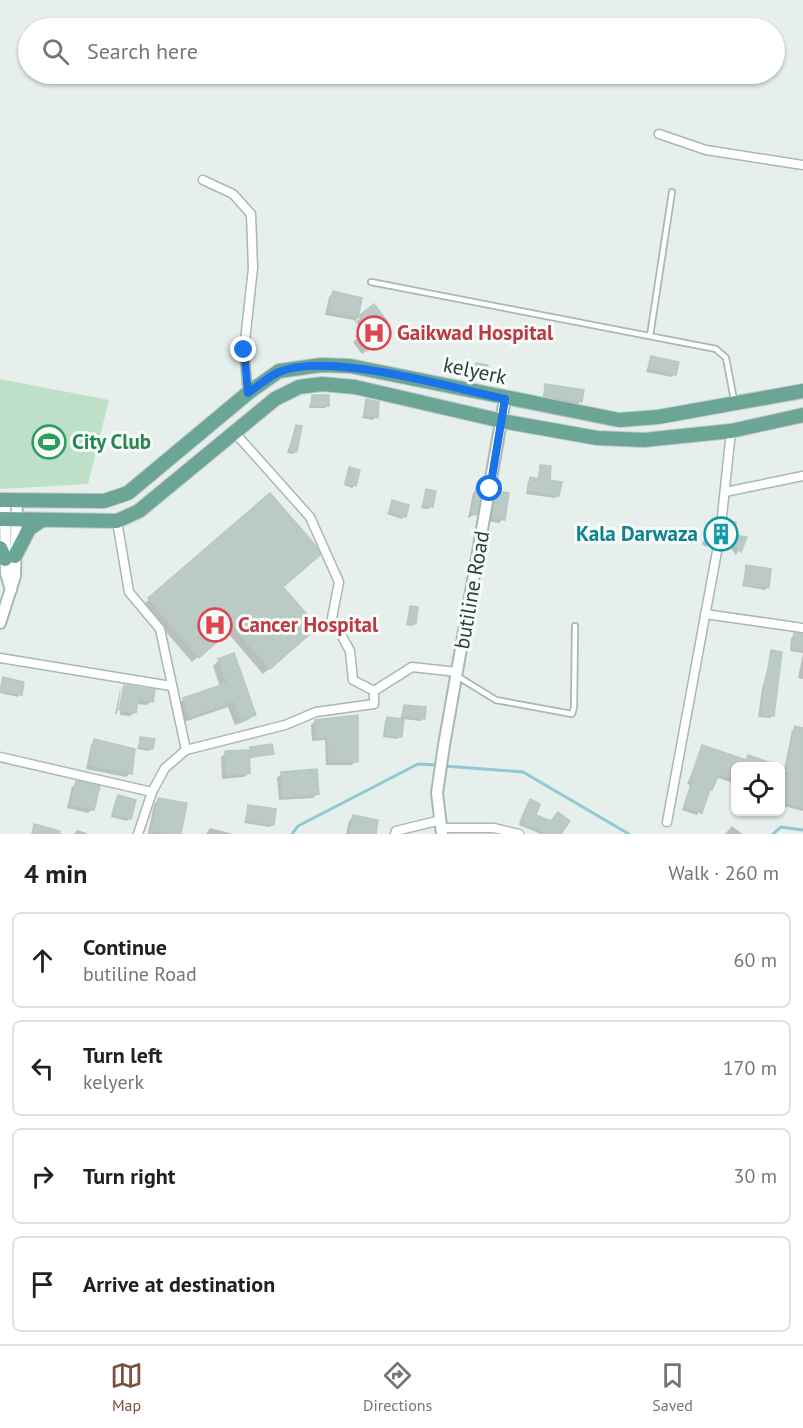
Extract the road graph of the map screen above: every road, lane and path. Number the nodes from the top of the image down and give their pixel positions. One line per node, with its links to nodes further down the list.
1 (659, 134): 2 (street)
2 (803, 165)
3 (203, 180): 8 (street)
4 (672, 192): 6 (lane)
5 (371, 282): 6 (lane)
6 (650, 336): 10 (lane)
7 (803, 391): 10 (main road, kelyerk)
8 (248, 393): 9 (main road, kelyerk); 17 (main road, kelyerk)
9 (505, 399): 10 (main road, kelyerk); 12 (street, butiline Road)
10 (734, 404)
11 (803, 415): 13 (main road)
12 (502, 421): 13 (main road); 14 (main road); 29 (street, butiline Road)
13 (731, 430): 16 (street)
14 (235, 433): 20 (main road); 31 (street)
15 (803, 476): 16 (street)
16 (725, 492): 24 (street)
17 (7, 500): 18 (street)
18 (6, 519): 19 (main road); 21 (street)
19 (42, 520): 20 (main road); 21 (main road)
20 (117, 521): 30 (street)
21 (7, 554): 22 (street)
22 (11, 591): 23 (street); 25 (street)
23 (0, 597)
24 (705, 614): 27 (street); 35 (street)
25 (0, 623)
26 (575, 626): 29 (lane)
27 (803, 628)
28 (0, 658): 30 (street)
29 (457, 674): 31 (street); 36 (street, butiline Road)
30 (171, 687): 32 (street)
31 (374, 691): 32 (street)
32 (186, 750): 34 (street)
33 (0, 757): 34 (street)
34 (152, 792): 37 (street)
35 (667, 822)
36 (441, 827): 38 (street); 39 (street)
37 (138, 834)
38 (395, 834)
39 (519, 834)

